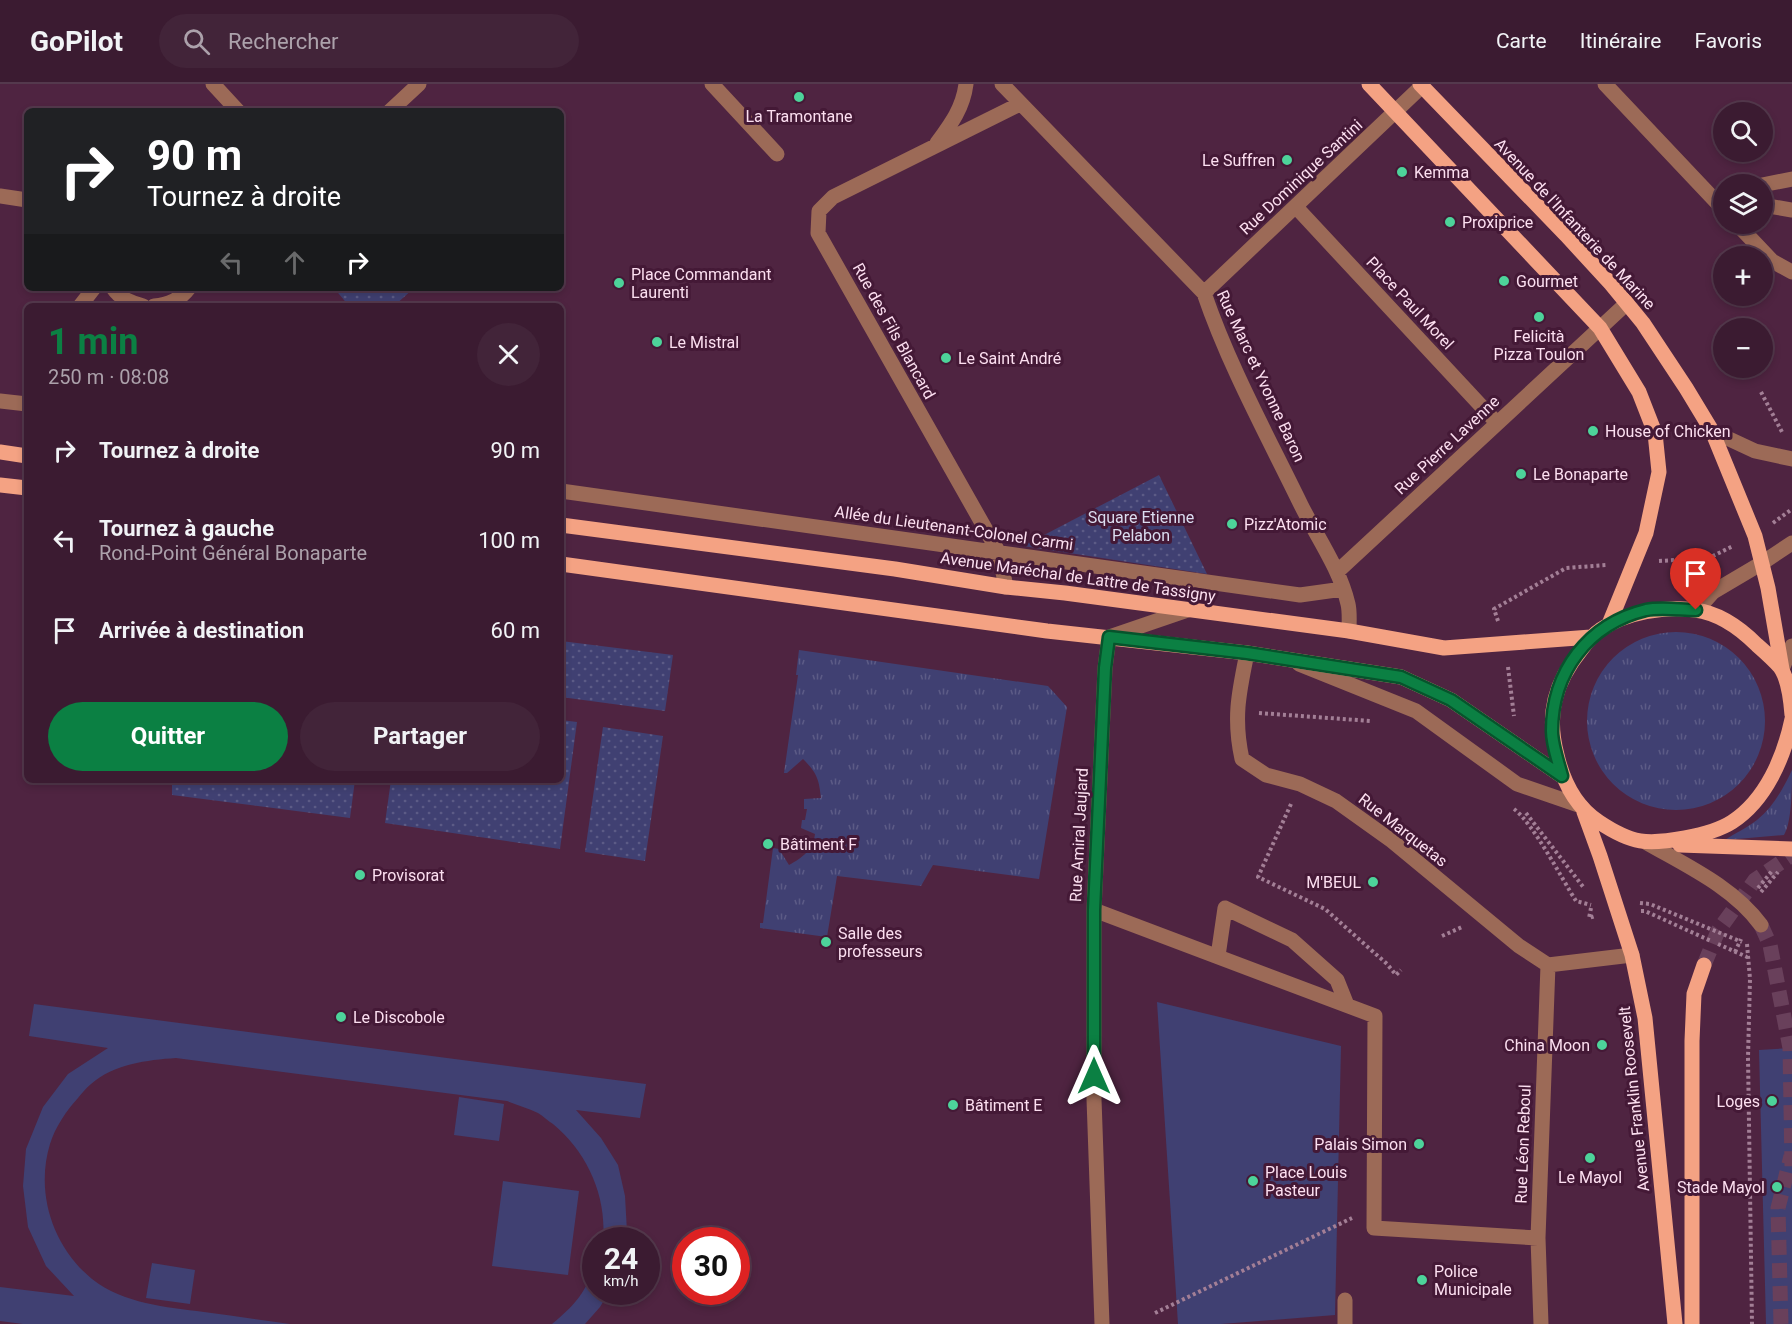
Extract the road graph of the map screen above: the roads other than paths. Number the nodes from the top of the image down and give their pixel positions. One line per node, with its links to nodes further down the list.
1 (213, 84): 10 (street)
2 (420, 84): 11 (street)
3 (712, 84): 14 (street)
4 (966, 84): 13 (street, Rue des Fils Blancard)
5 (1002, 84): 9 (street, Rue Marc et Yvonne Baron)
6 (1369, 84): 12 (main road)
7 (1605, 84): 17 (street)
8 (1420, 85): 12 (street, Rue Dominique Santini); 32 (main road, Avenue de l'Infanterie de Marine)
9 (1020, 104): 13 (street, Rue des Fils Blancard); 28 (street, Rue Marc et Yvonne Baron)
10 (235, 108)
11 (393, 108)
12 (1396, 112): 20 (street, Rue Dominique Santini); 33 (main road)
13 (935, 145): 46 (street, Rue des Fils Blancard)
14 (777, 154)
15 (1792, 178): 16 (street)
16 (1773, 182)
17 (1713, 190)
18 (0, 196): 19 (street)
19 (24, 200)
20 (1296, 207): 28 (street, Rue Dominique Santini); 36 (street, Place Paul Morel)
21 (1773, 207): 22 (street)
22 (1792, 210)
23 (1746, 234): 24 (street)
24 (1792, 272)
25 (92, 291): 29 (street)
26 (115, 291): 30 (street)
27 (187, 291): 31 (street)
28 (1204, 293): 49 (street, Rue Marc et Yvonne Baron)
29 (82, 303)
30 (133, 303)
31 (173, 303)
32 (1627, 303): 33 (street, Rue Pierre Lavenne); 37 (main road, Avenue de l'Infanterie de Marine)
33 (1600, 328): 36 (street, Rue Pierre Lavenne); 54 (main road)
34 (0, 401): 35 (street)
35 (24, 404)
36 (1497, 423): 49 (street, Rue Pierre Lavenne)
37 (1712, 431): 40 (street); 47 (main road, Avenue de l'Infanterie de Marine)
38 (0, 452): 39 (main road)
39 (24, 456)
40 (1792, 459)
41 (0, 485): 42 (main road)
42 (24, 488)
43 (564, 491): 46 (street, Allée du Lieutenant-Colonel Carmi)
44 (564, 525): 50 (main road, Avenue Maréchal de Lattre de Tassigny)
45 (1792, 543): 47 (street)
46 (999, 553): 50 (street, Rue des Fils Blancard); 51 (street, Allée du Lieutenant-Colonel Carmi)
47 (1762, 563): 53 (street); 61 (main road, Avenue de l'Infanterie de Marine)
48 (564, 564): 56 (main road)
49 (1337, 572): 51 (street)
50 (1006, 587): 52 (main road, Avenue Maréchal de Lattre de Tassigny)
51 (1343, 589): 55 (street)
52 (1188, 610): 55 (main road, Avenue Maréchal de Lattre de Tassigny); 56 (street)
53 (1696, 610): 54 (main road); 61 (main road)
54 (1609, 624): 57 (main road)
55 (1349, 632): 57 (main road, Avenue Maréchal de Lattre de Tassigny)
56 (1109, 637): 59 (main road); 67 (street, Rue Amiral Jaujard)
57 (1591, 638): 63 (main road)
58 (1792, 646): 61 (street)
59 (1247, 653): 60 (main road); 71 (street, Rue Marquetas)
60 (1282, 658): 63 (main road); 64 (street)
61 (1787, 673): 62 (main road, Avenue de l'Infanterie de Marine)
62 (1792, 717): 65 (main road)
63 (1562, 776): 64 (main road)
64 (1581, 806): 65 (main road); 69 (main road, Avenue Franklin Roosevelt)
65 (1647, 843): 66 (main road); 68 (street)
66 (1792, 849)
67 (1094, 910): 70 (street); 76 (street, Rue Amiral Jaujard)
68 (1761, 925)
69 (1632, 955): 71 (street); 79 (main road, Avenue Franklin Roosevelt)
70 (1218, 956): 73 (street); 73 (street)
71 (1548, 965): 74 (street, Rue Léon Reboul)
72 (1704, 965): 80 (main road)
73 (1347, 1005): 74 (street)
74 (1538, 1238): 78 (street, Rue Léon Reboul)
75 (1345, 1300): 77 (street)
76 (1102, 1324)
77 (1345, 1324)
78 (1541, 1324)
79 (1675, 1324)
80 (1692, 1324)

